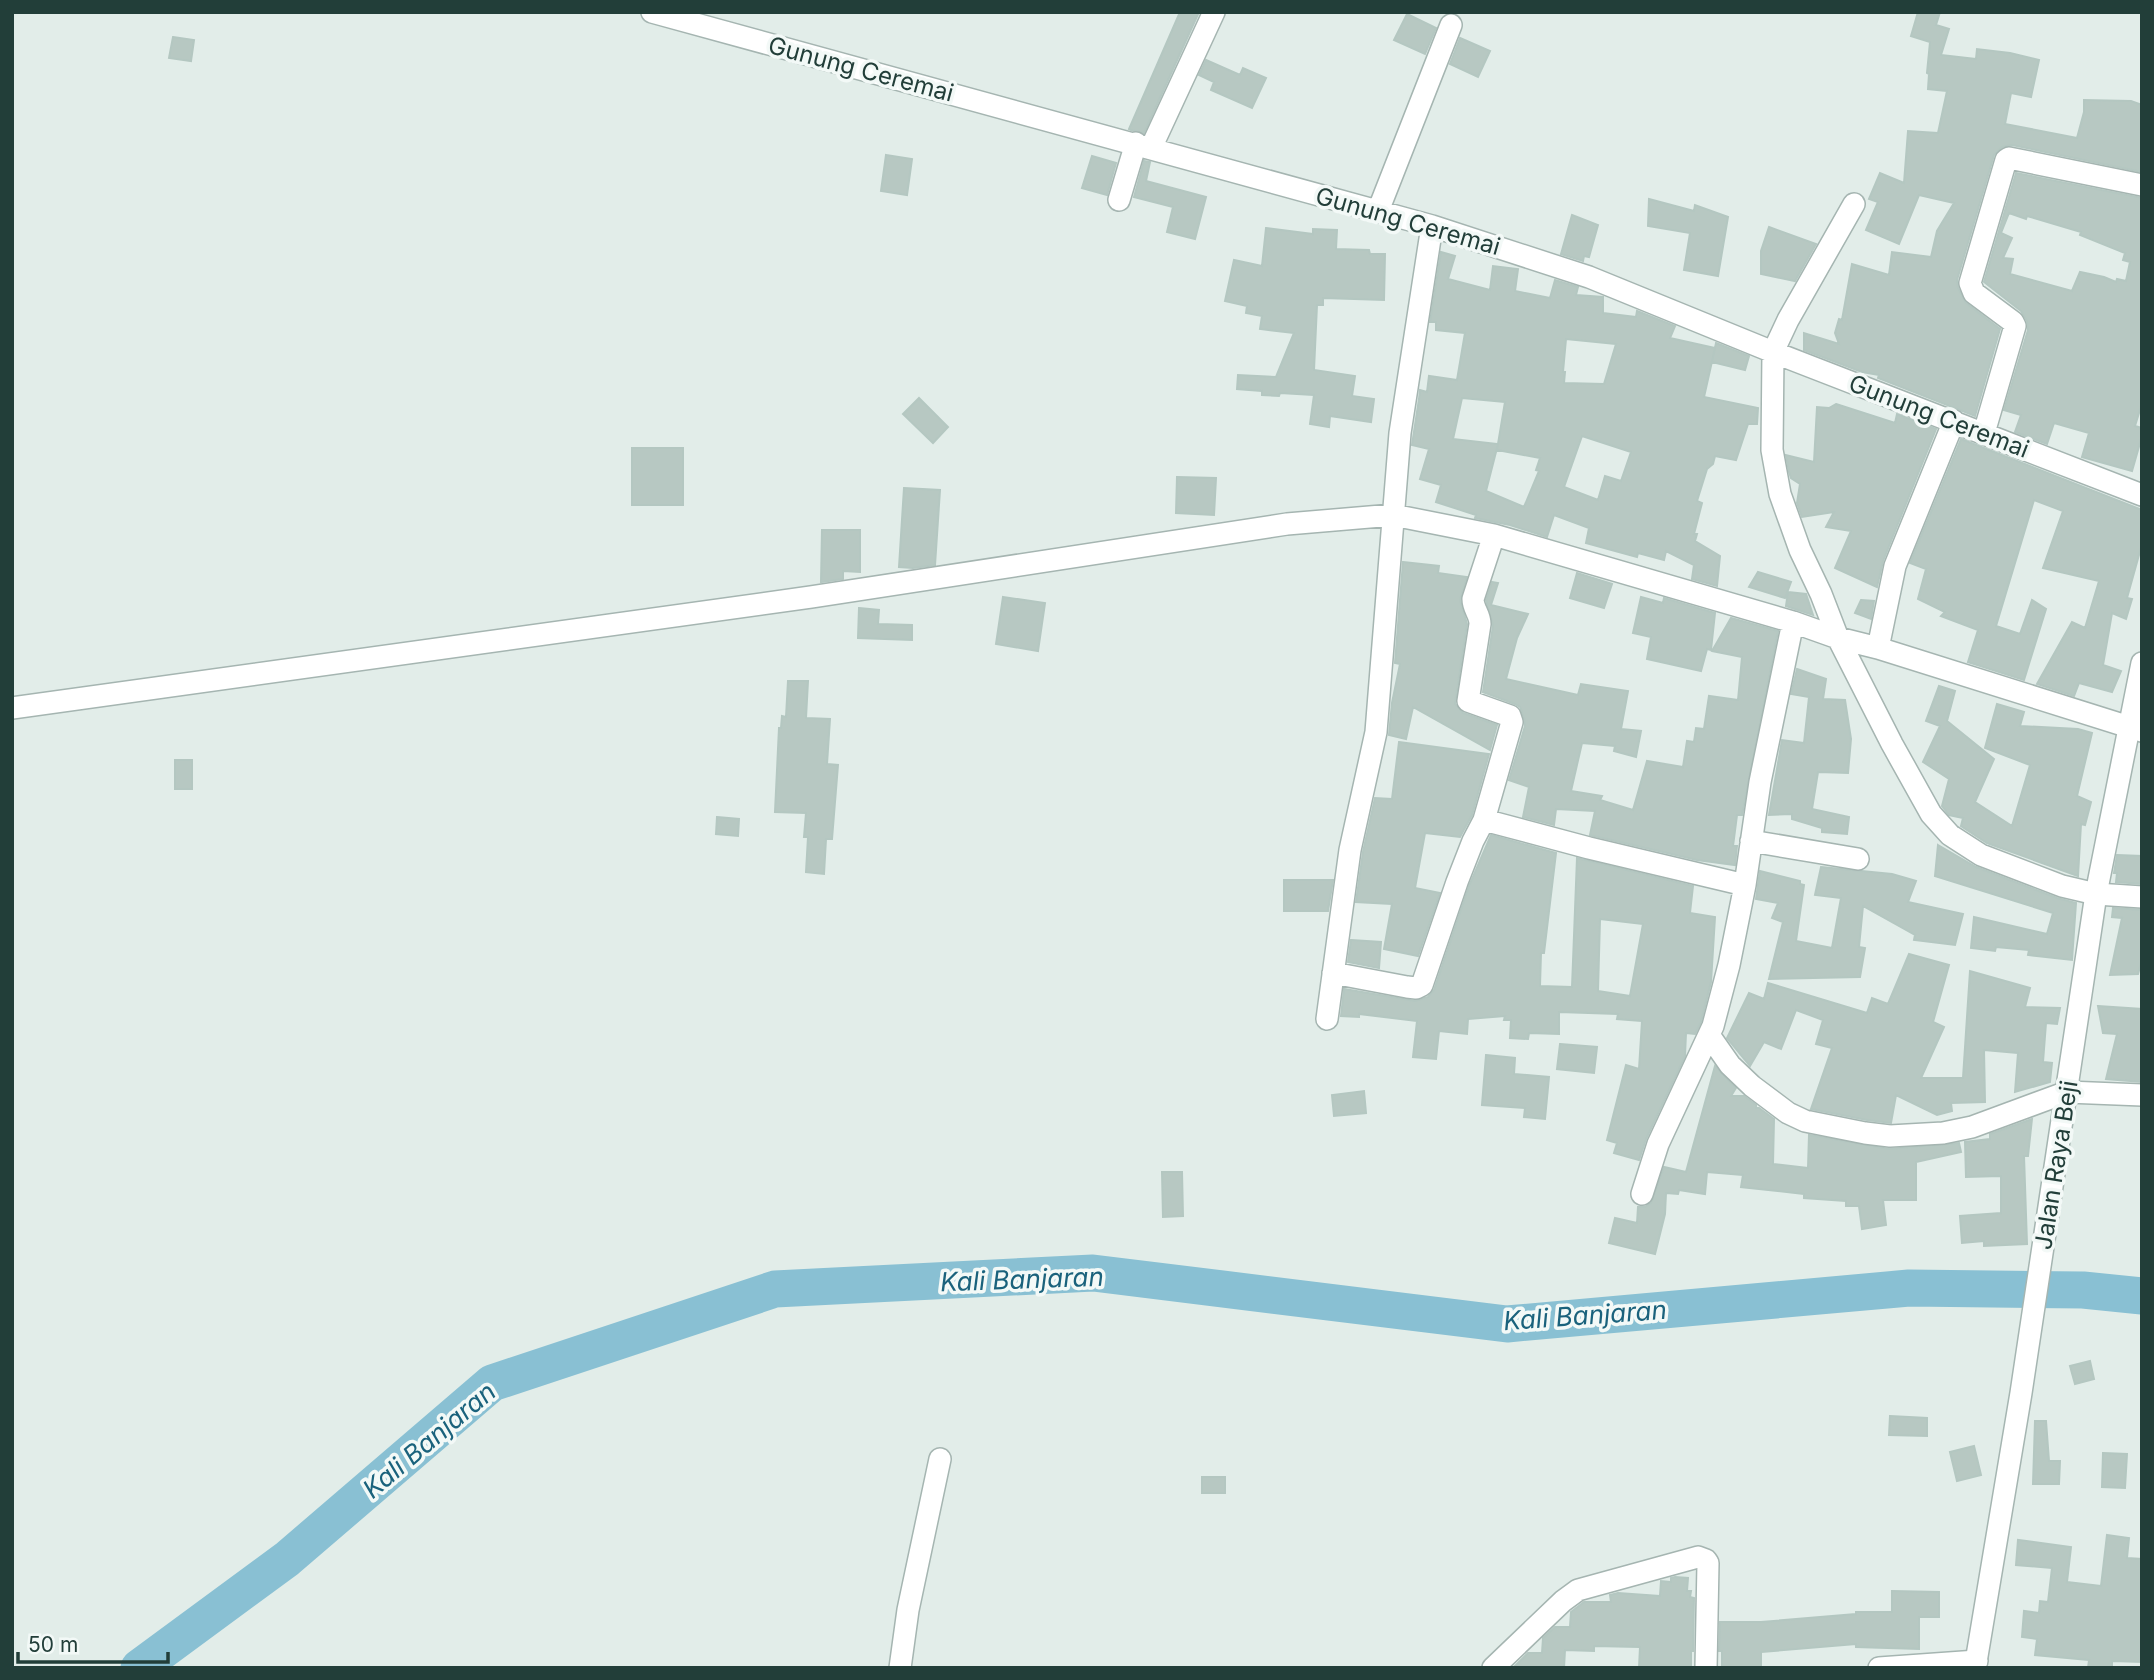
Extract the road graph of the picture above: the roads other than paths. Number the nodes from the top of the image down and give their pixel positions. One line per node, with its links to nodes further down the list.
1 (652, 12): 4 (street, Gunung Ceremai)
2 (1214, 12): 4 (street)
3 (1451, 25): 8 (street)
4 (1143, 145): 6 (street); 8 (street, Gunung Ceremai)
5 (2142, 185): 12 (street)
6 (1119, 200)
7 (1854, 204): 10 (street)
8 (1378, 211): 9 (street, Gunung Ceremai)
9 (1432, 226): 10 (street, Gunung Ceremai); 14 (street)
10 (1773, 352): 11 (street, Gunung Ceremai); 17 (street)
11 (1954, 421): 12 (street, Gunung Ceremai); 18 (street)
12 (1984, 433): 13 (street, Gunung Ceremai)
13 (2142, 495)
14 (1393, 515): 15 (street); 20 (street); 28 (street)
15 (1494, 535): 16 (street); 22 (street)
16 (1793, 622): 17 (street); 23 (street)
17 (1845, 639): 18 (street); 26 (street)
18 (1878, 648): 21 (street)
19 (2142, 663): 21 (street, Jalan Raya Beji)
20 (12, 708)
21 (2135, 729): 26 (street, Jalan Raya Beji)
22 (1484, 820): 25 (street); 28 (street)
23 (1751, 841): 24 (street); 25 (street)
24 (1858, 859)
25 (1745, 885): 30 (street)
26 (2096, 894): 27 (street); 31 (street, Jalan Raya Beji)
27 (2142, 898)
28 (1333, 973): 29 (street)
29 (1327, 1019)
30 (1709, 1035): 31 (street); 33 (street)
31 (2067, 1092): 32 (street); 35 (street, Jalan Raya Beji)
32 (2142, 1095)
33 (1642, 1194)
34 (940, 1459): 36 (street)
35 (1976, 1664): 39 (street)
36 (900, 1668)
37 (1493, 1668): 38 (street)
38 (1706, 1668)
39 (1879, 1668)

